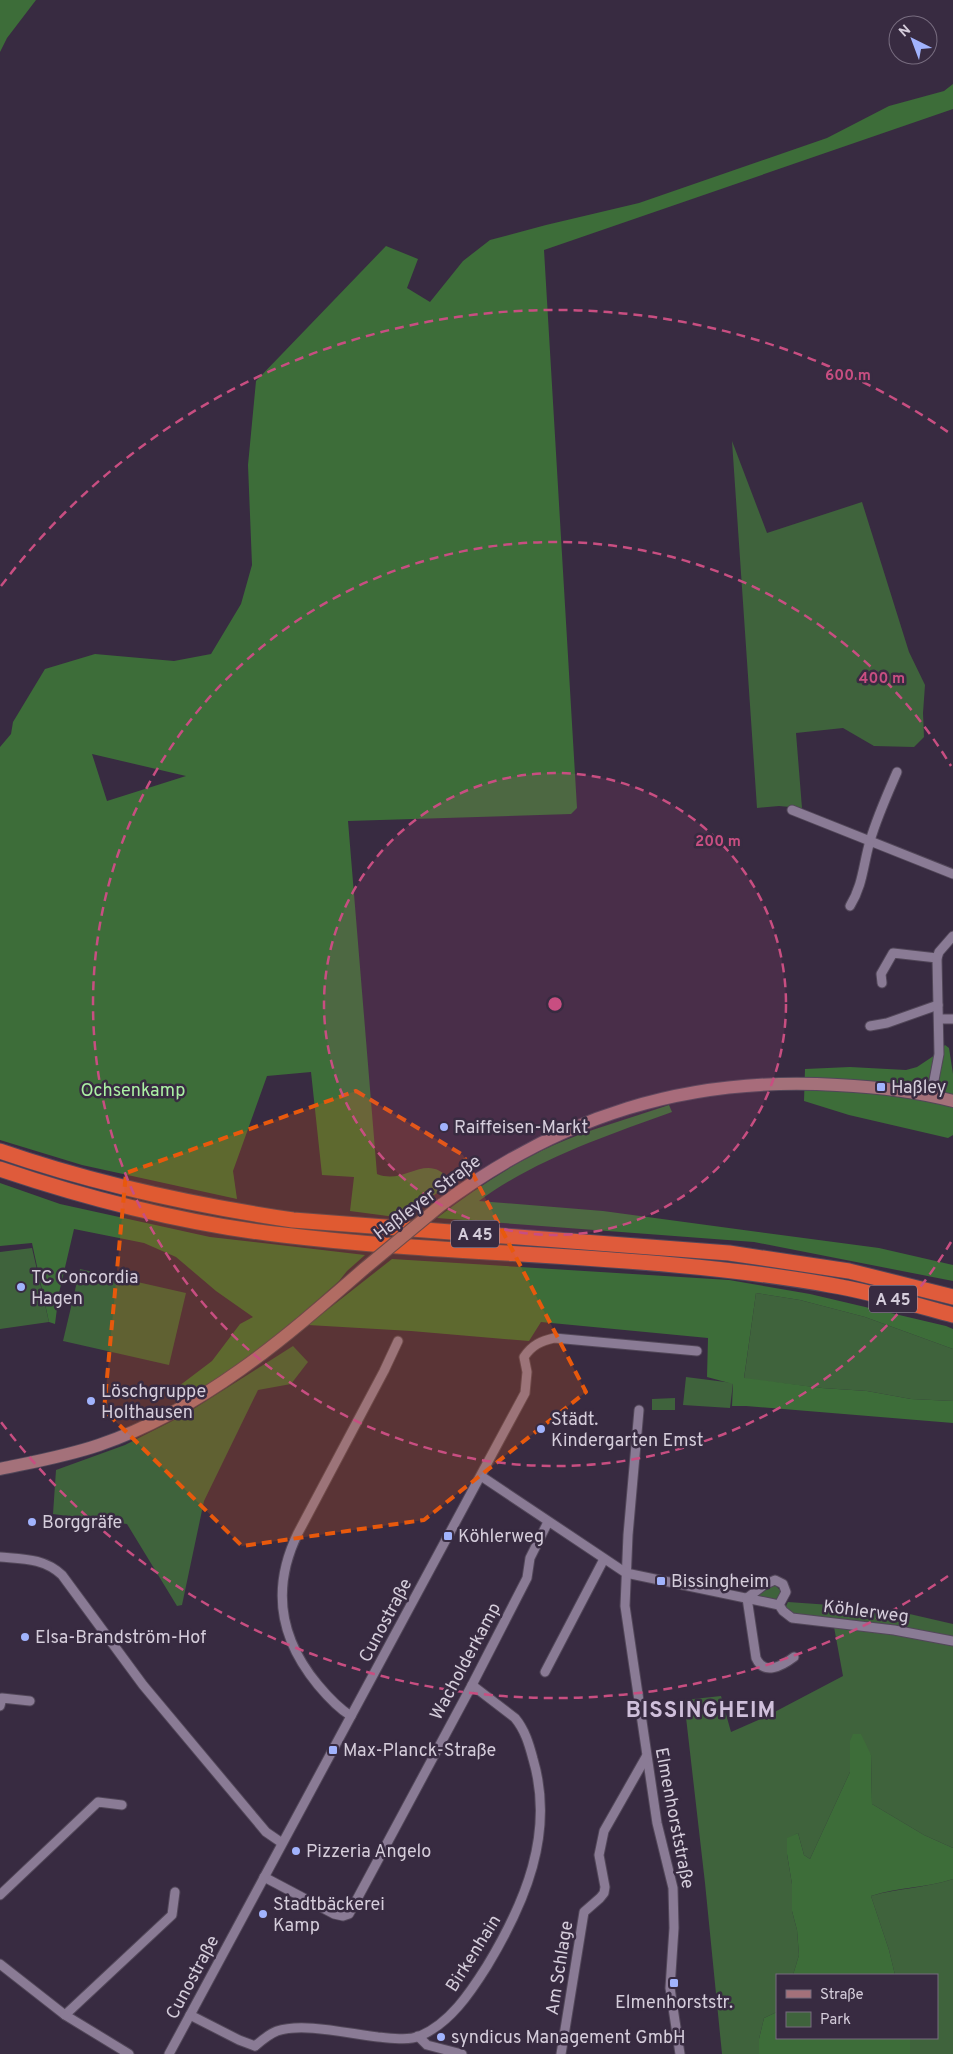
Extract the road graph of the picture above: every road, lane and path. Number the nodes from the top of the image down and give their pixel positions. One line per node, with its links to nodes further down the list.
1 (897, 772): 3 (street)
2 (792, 810): 3 (street)
3 (870, 841): 4 (street); 5 (street)
4 (953, 874)
5 (850, 906)
6 (953, 936): 7 (street)
7 (937, 958): 8 (street); 9 (street)
8 (882, 983)
9 (938, 1006): 10 (street); 12 (street)
10 (939, 1019): 11 (street); 13 (street)
11 (953, 1019)
12 (870, 1026)
13 (931, 1096): 14 (main road, Haßleyer Straße); 22 (main road, Haßleyer Straße, bridge)
14 (953, 1101)
15 (0, 1151): 17 (highway, A 45)
16 (0, 1169): 18 (highway, A 45)
17 (953, 1297)
18 (953, 1315)
19 (398, 1342): 36 (street)
20 (697, 1351): 23 (street, Cunostraße)
21 (639, 1410): 27 (street, Elmenhorststraße)
22 (0, 1469)
23 (481, 1476): 24 (street, Köhlerweg); 36 (street, Cunostraße)
24 (548, 1522): 26 (street, Köhlerweg); 33 (street, Wacholderkamp)
25 (0, 1557): 39 (street)
26 (604, 1559): 27 (street, Köhlerweg); 32 (street)
27 (626, 1573): 28 (street, Köhlerweg); 37 (street, Elmenhorststraße)
28 (747, 1598): 29 (street, Köhlerweg); 29 (street); 31 (street)
29 (779, 1605): 30 (street, Köhlerweg)
30 (953, 1641)
31 (794, 1657)
32 (545, 1672)
33 (472, 1685): 40 (street, Wacholderkamp); 46 (street, Birkenhain)
34 (30, 1701): 35 (street)
35 (0, 1706)
36 (351, 1716): 39 (street, Cunostraße)
37 (646, 1758): 51 (street, Am Schlage); 52 (street, Elmenhorststraße)
38 (122, 1805): 42 (street)
39 (282, 1843): 40 (street, Cunostraße)
40 (264, 1876): 45 (street, Cunostraße)
41 (175, 1892): 44 (street)
42 (0, 1894)
43 (0, 1964): 44 (street)
44 (65, 2015): 48 (street)
45 (190, 2015): 47 (street, Birkenhain); 49 (street, Cunostraße)
46 (418, 2036): 47 (street, Birkenhain); 50 (street)
47 (255, 2050)
48 (129, 2054)
49 (169, 2054)
50 (462, 2054)
51 (561, 2054)
52 (680, 2054)

